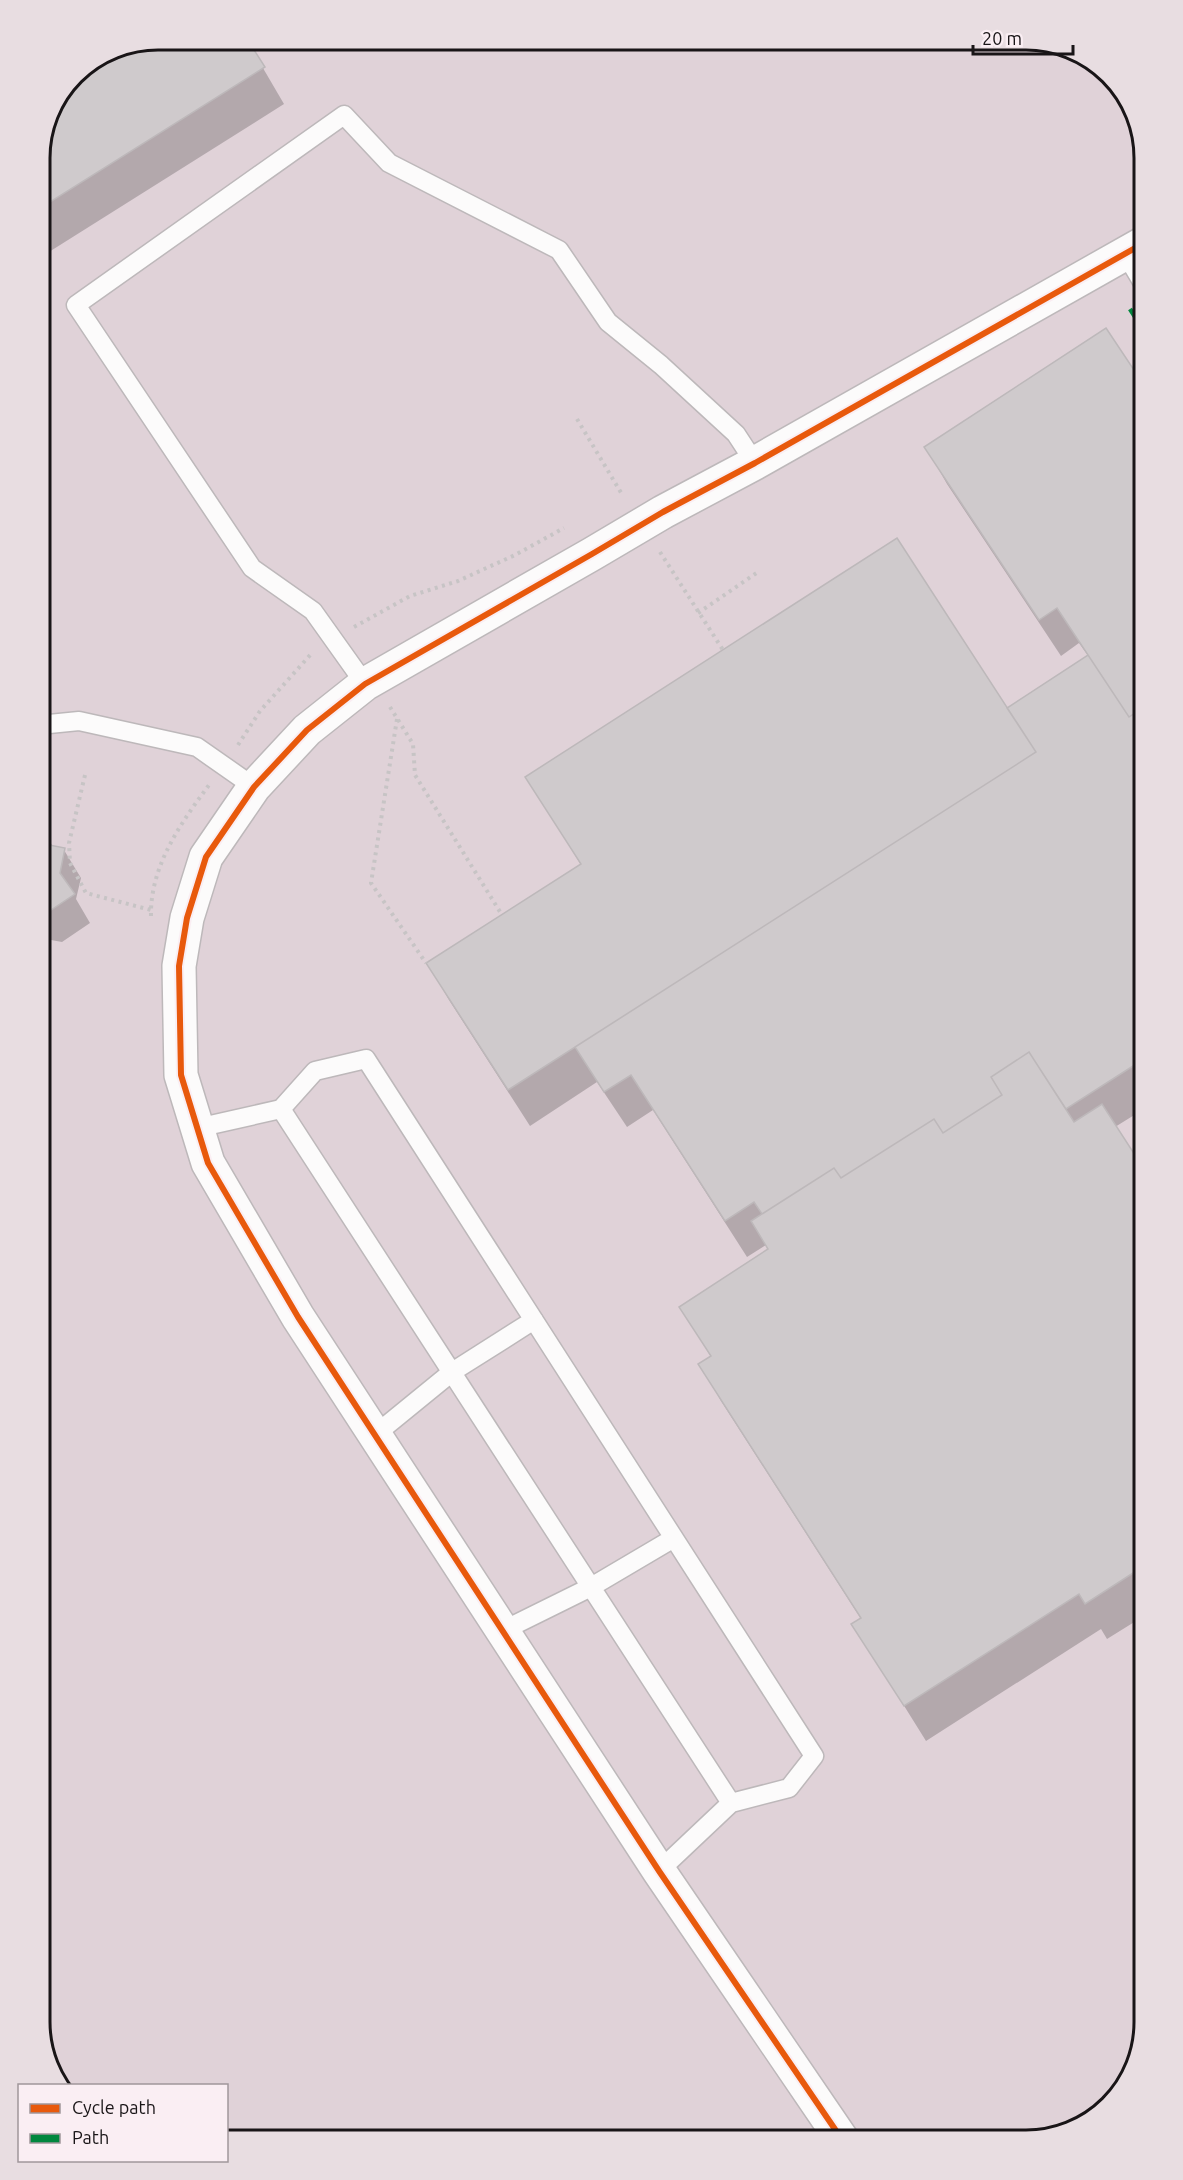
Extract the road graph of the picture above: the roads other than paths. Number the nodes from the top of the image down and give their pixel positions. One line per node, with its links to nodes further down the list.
1 (1134, 249): 2 (street)
2 (755, 463): 3 (street); 3 (lane)
3 (369, 681): 5 (street)
4 (50, 724): 5 (lane)
5 (254, 786): 7 (street)
6 (281, 1109): 7 (lane); 8 (lane); 9 (lane)
7 (197, 1128): 10 (street)
8 (534, 1320): 9 (lane); 11 (lane)
9 (452, 1372): 10 (lane); 12 (lane)
10 (376, 1434): 13 (street)
11 (674, 1538): 12 (lane); 14 (lane)
12 (591, 1587): 13 (lane); 14 (lane)
13 (504, 1630): 15 (street)
14 (731, 1803): 15 (lane)
15 (659, 1871): 16 (street)
16 (836, 2130)

